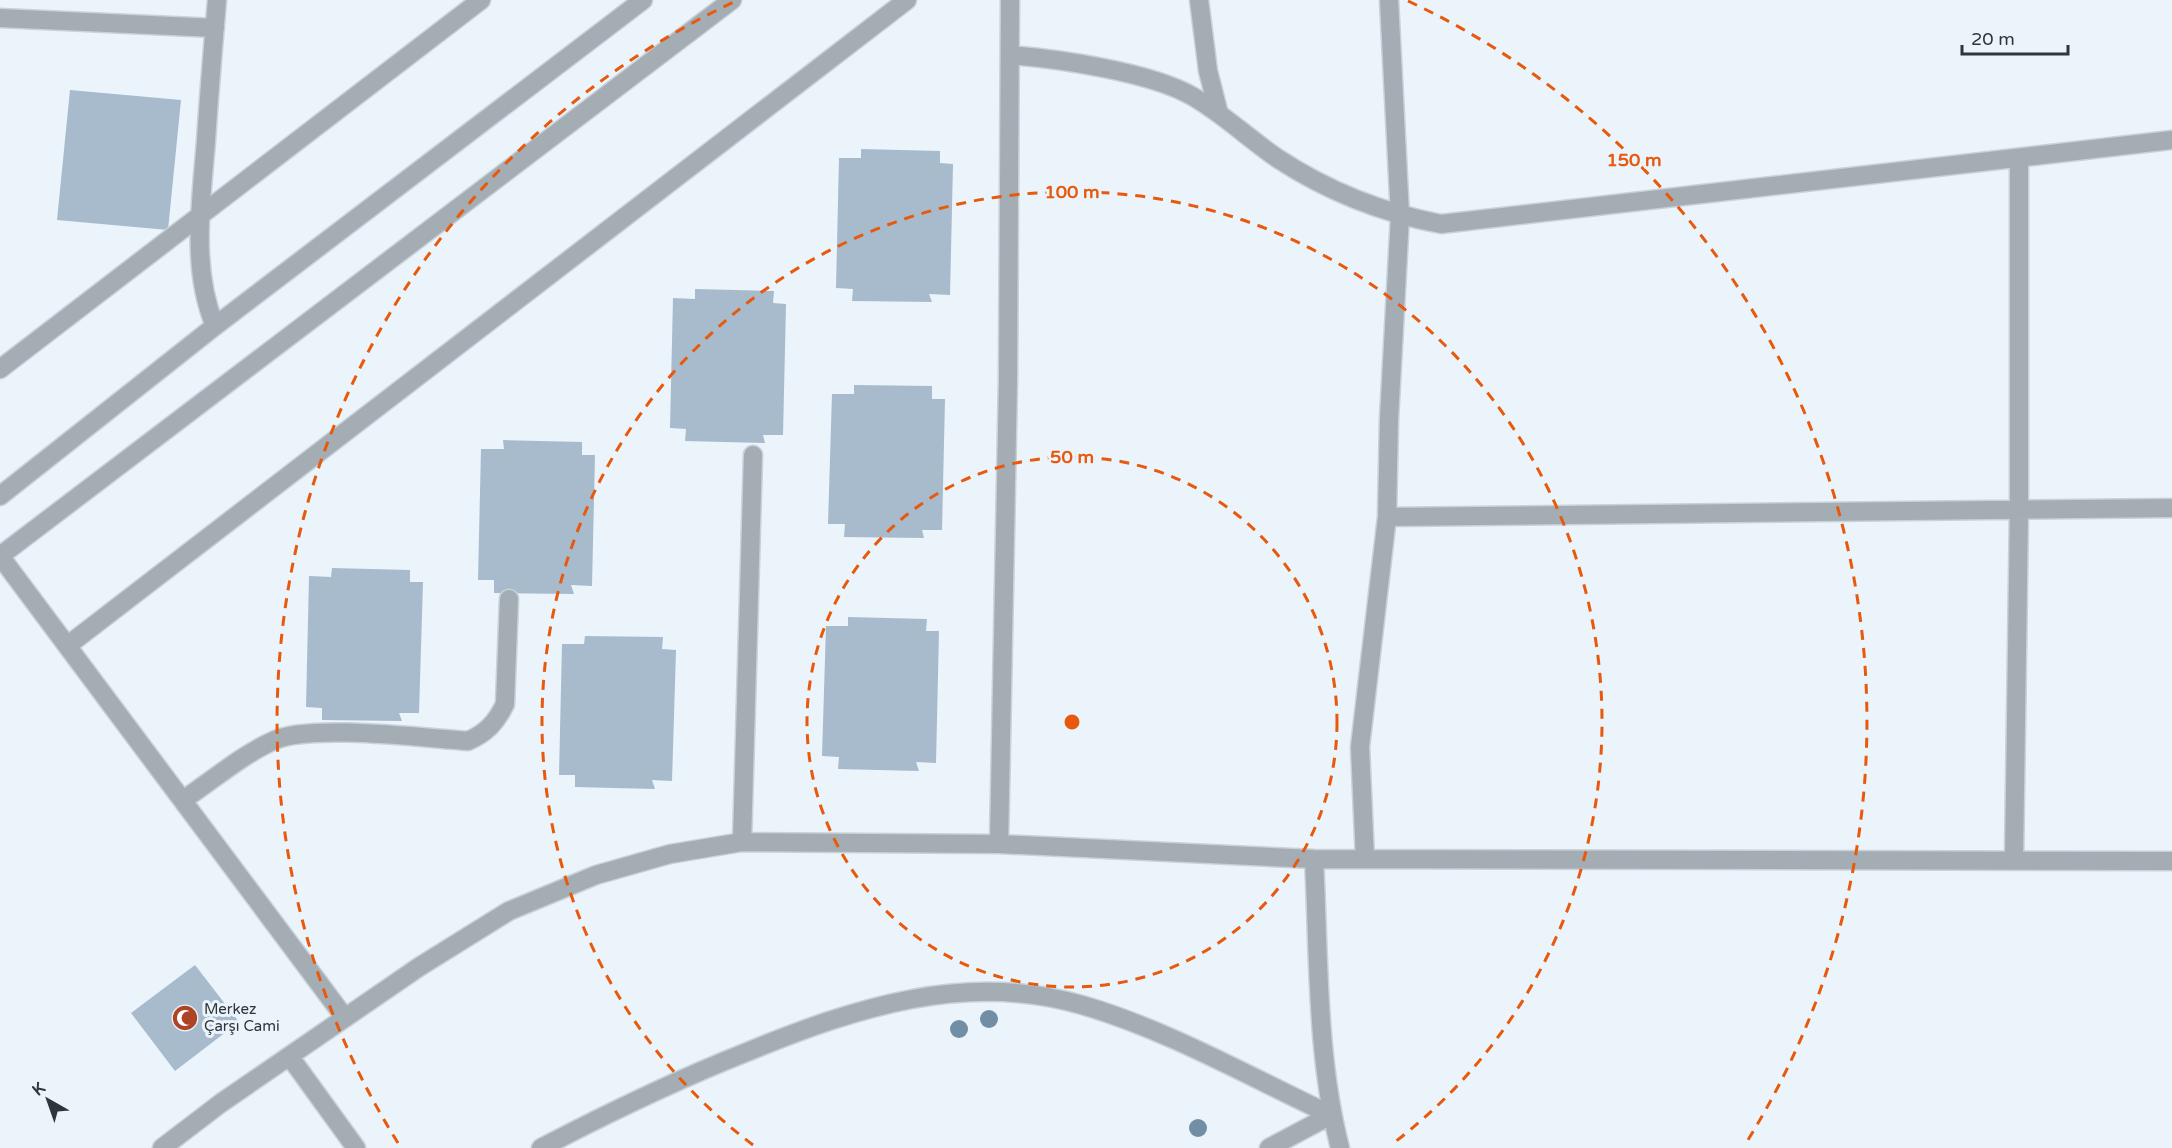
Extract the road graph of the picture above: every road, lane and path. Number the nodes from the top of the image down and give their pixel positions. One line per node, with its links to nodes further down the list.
1 (217, 0): 10 (street)
2 (481, 0): 15 (street)
3 (643, 0): 17 (street)
4 (732, 0): 24 (street)
5 (907, 0): 26 (street)
6 (1010, 0): 11 (street)
7 (1199, 0): 12 (street)
8 (1389, 0): 16 (street)
9 (0, 18): 10 (street)
10 (214, 28): 15 (street)
11 (1010, 55): 12 (street); 29 (street)
12 (1219, 114): 16 (street)
13 (2172, 140): 14 (street)
14 (2019, 158): 16 (street); 22 (street)
15 (201, 215): 17 (street); 18 (street)
16 (1401, 216): 23 (street)
17 (215, 327): 20 (street)
18 (0, 369)
19 (753, 455): 28 (street)
20 (0, 496)
21 (2172, 508): 22 (street)
22 (2019, 510): 23 (street); 32 (street)
23 (1387, 517): 31 (street)
24 (0, 556): 26 (street)
25 (509, 599): 27 (street)
26 (67, 646): 27 (street)
27 (183, 800): 34 (street)
28 (742, 842): 29 (street); 34 (street)
29 (999, 844): 30 (street)
30 (1314, 859): 31 (street); 36 (street)
31 (1365, 859): 32 (street)
32 (2014, 860): 33 (street)
33 (2172, 861)
34 (345, 1018): 35 (street)
35 (290, 1057): 37 (street); 38 (street)
36 (1331, 1115): 39 (street); 40 (street); 41 (street)
37 (162, 1148)
38 (356, 1148)
39 (541, 1148)
40 (1269, 1148)
41 (1340, 1148)

